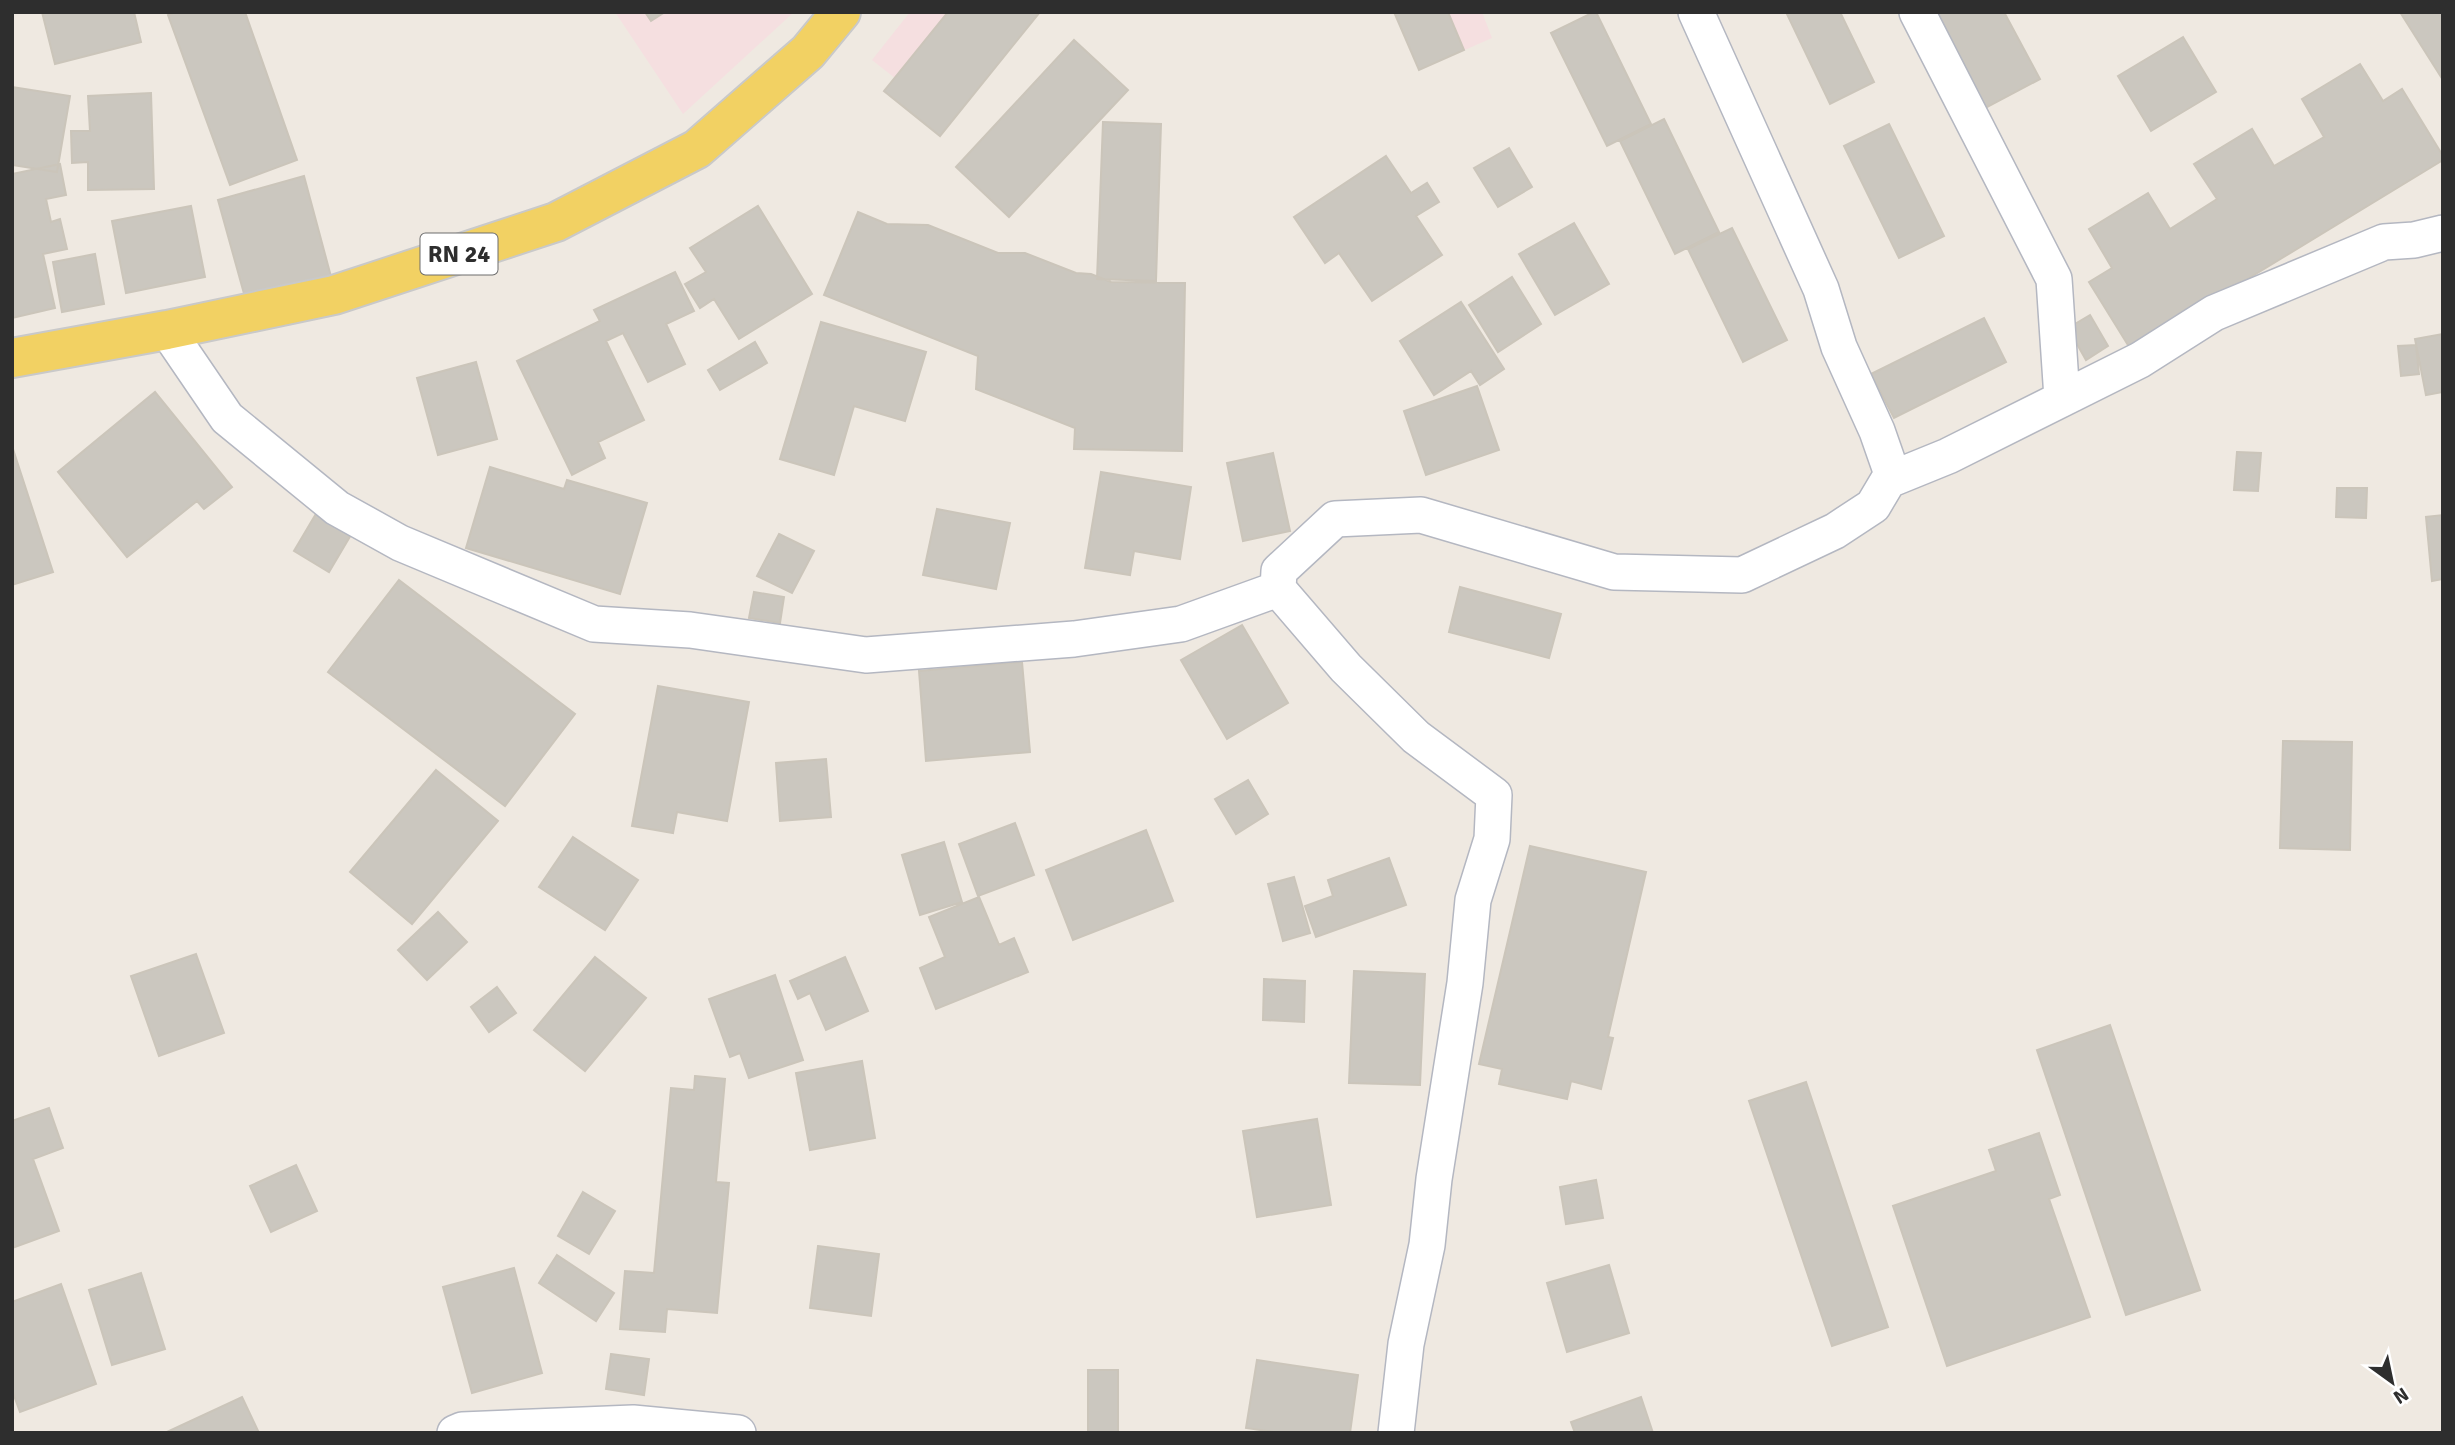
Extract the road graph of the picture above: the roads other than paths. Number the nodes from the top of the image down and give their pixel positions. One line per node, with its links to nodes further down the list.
1 (841, 12): 5 (main road, RN 24)
2 (1696, 12): 8 (street)
3 (1917, 12): 7 (street)
4 (2443, 233): 7 (street)
5 (167, 330): 6 (main road, RN 24); 9 (street)
6 (12, 358)
7 (2062, 398): 8 (street)
8 (1889, 480): 9 (street)
9 (1278, 589): 12 (street)
10 (455, 1433): 11 (street)
11 (738, 1433)
12 (1396, 1433)

